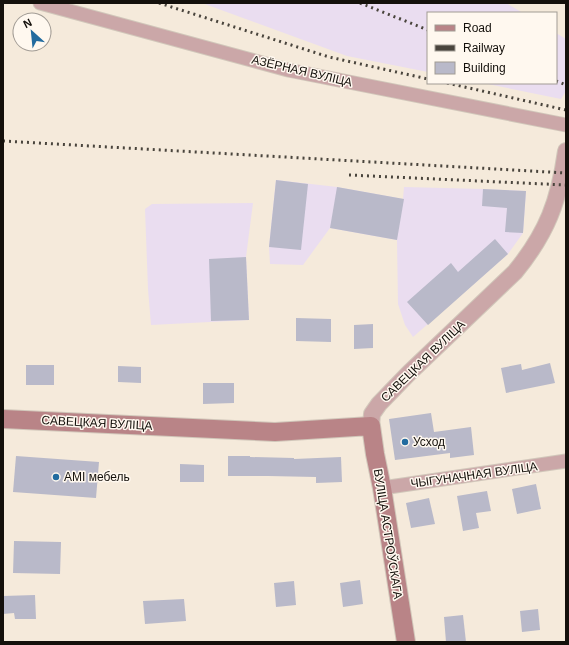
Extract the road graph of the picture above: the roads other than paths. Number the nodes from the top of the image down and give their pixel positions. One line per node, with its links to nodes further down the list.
1 (40, 3): 2 (street, АЗЁРНАЯ ВУЛІЦА)
2 (566, 125)
3 (566, 151): 5 (street, САВЕЦКАЯ ВУЛІЦА)
4 (3, 419): 5 (main road, САВЕЦКАЯ ВУЛІЦА)
5 (371, 426): 7 (main road, ВУЛІЦА АСТРОЎСКАГА)
6 (566, 461): 7 (street, ЧЫГУНАЧНАЯ ВУЛІЦА)
7 (382, 488): 8 (main road, ВУЛІЦА АСТРОЎСКАГА)
8 (406, 642)

